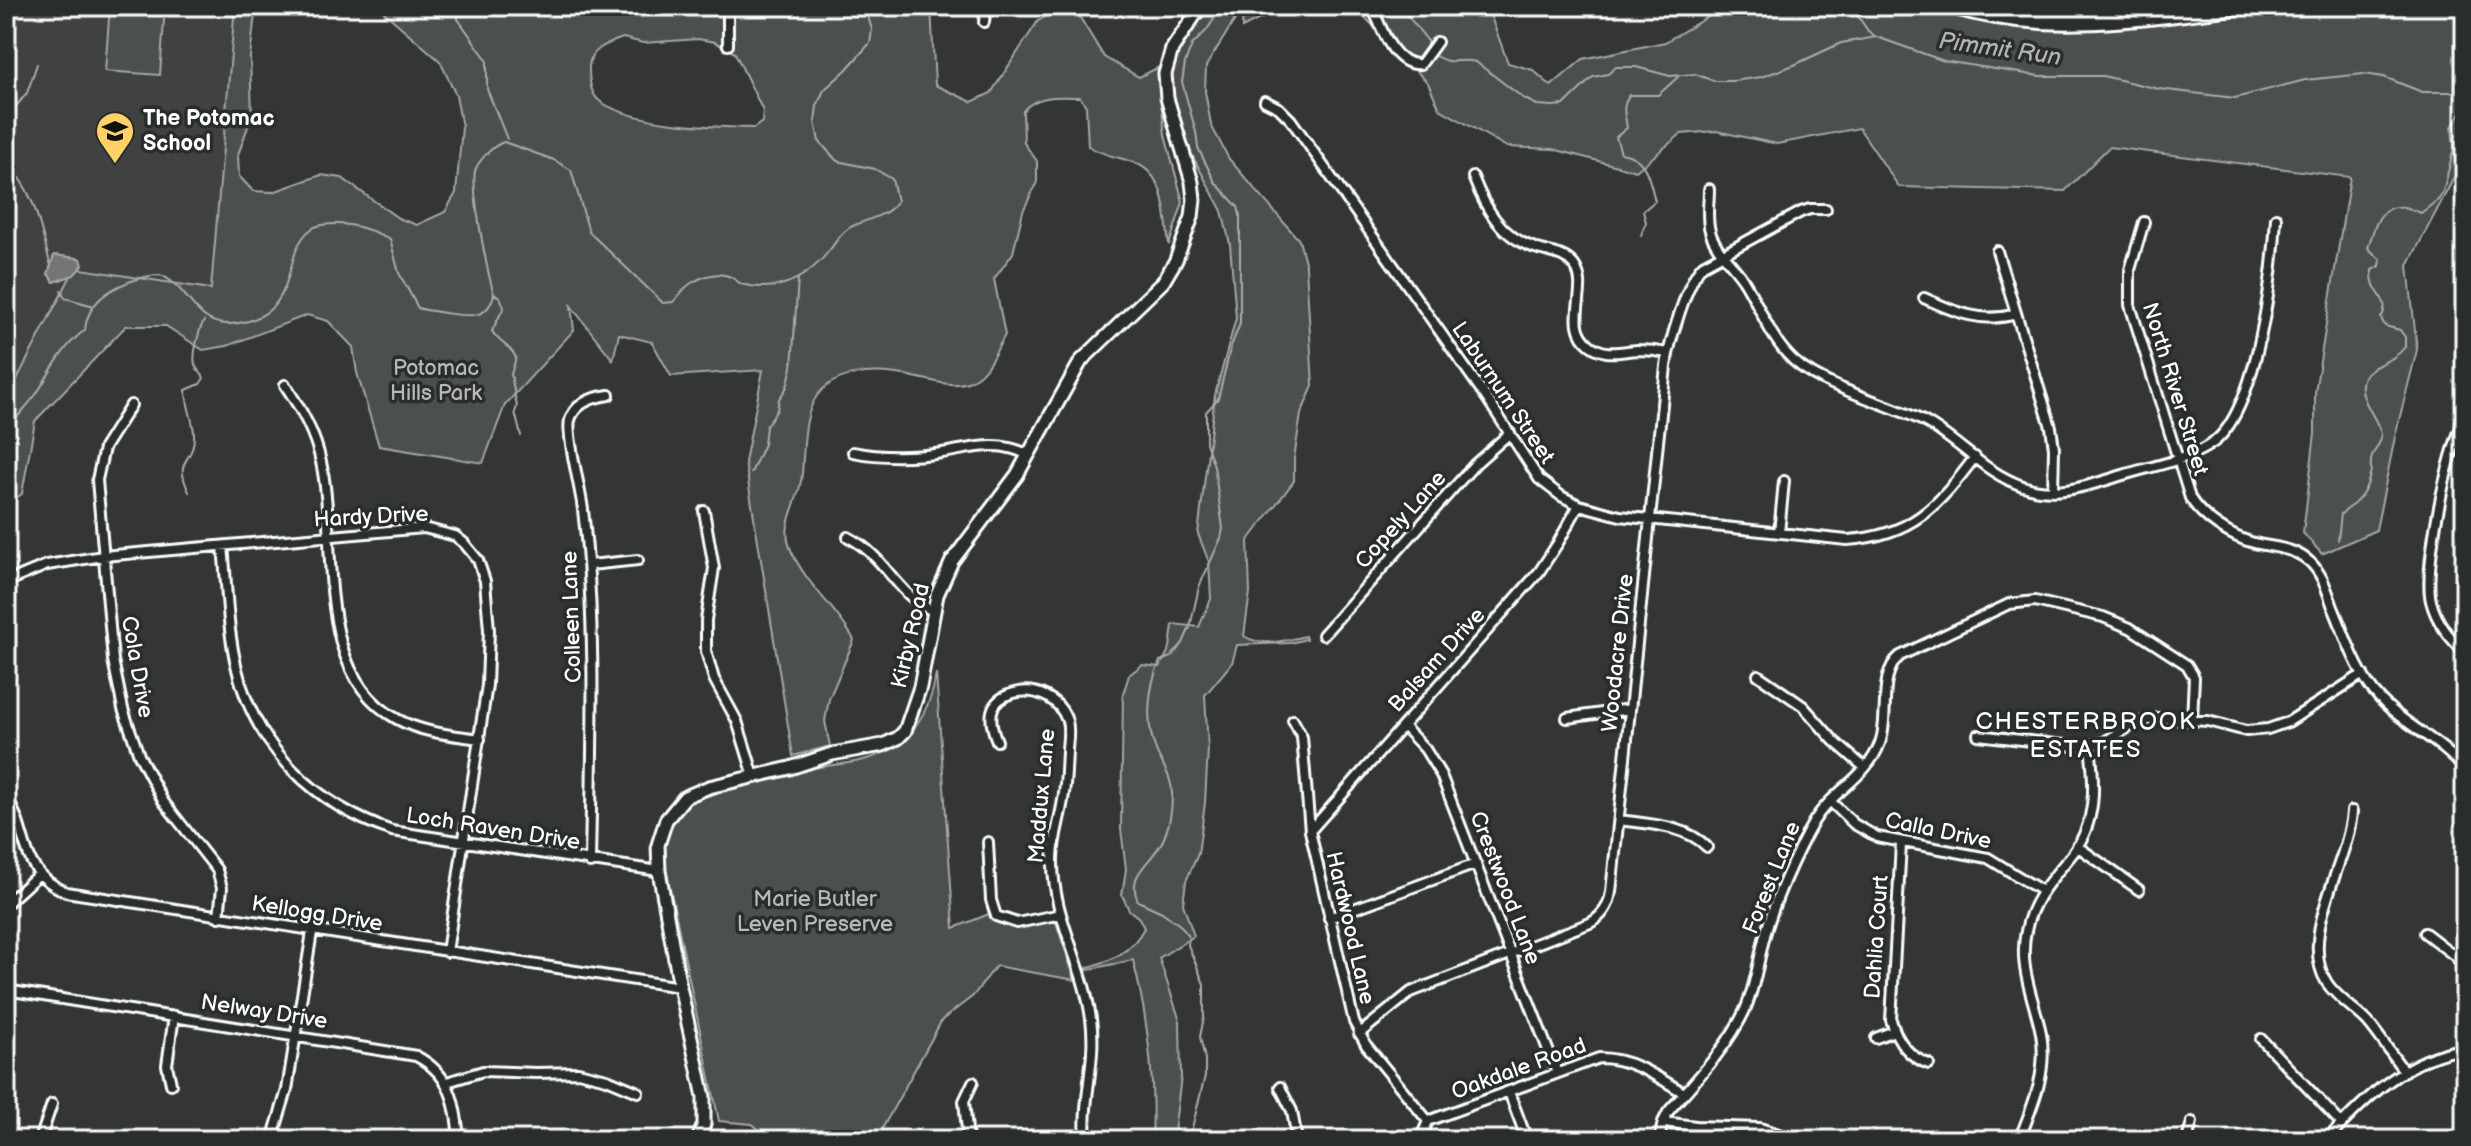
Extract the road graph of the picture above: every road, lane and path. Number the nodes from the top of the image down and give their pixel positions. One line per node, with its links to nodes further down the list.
1 (728, 6): 9 (street)
2 (986, 6): 7 (street)
3 (1201, 6): 28 (main road, Kirby Road)
4 (1372, 6): 8 (street)
5 (1952, 6): 6 (highway)
6 (2243, 6)
7 (984, 22)
8 (1437, 42)
9 (728, 45)
10 (1265, 101): 25 (street, Laburnum Street)
11 (1473, 177): 20 (street)
12 (1709, 189): 17 (street)
13 (1826, 209): 17 (street, Woodacre Drive)
14 (2276, 218): 30 (street)
15 (2144, 222): 30 (street, North River Street)
16 (1997, 251): 19 (street)
17 (1724, 253): 20 (street, Woodacre Drive); 29 (street)
18 (1924, 298): 19 (street)
19 (2016, 314): 32 (street)
20 (1668, 353): 35 (street, Woodacre Drive)
21 (285, 385): 37 (street)
22 (609, 395): 42 (street, Colleen Lane)
23 (131, 405): 40 (street, Cola Drive)
24 (2465, 419): 26 (street)
25 (1510, 433): 33 (street, Laburnum Street); 45 (street, Copely Lane)
26 (2461, 434): 46 (street)
27 (853, 452): 28 (street)
28 (1029, 455): 44 (main road, Kirby Road)
29 (1975, 457): 32 (street); 36 (street, Laburnum Street)
30 (2176, 458): 32 (street); 47 (street, North River Street)
31 (1784, 481): 36 (street)
32 (2053, 491)
33 (1579, 505): 35 (street, Laburnum Street); 53 (street, Balsam Drive)
34 (704, 511): 60 (street)
35 (1650, 519): 36 (street, Laburnum Street); 49 (street, Woodacre Drive)
36 (1779, 533)
37 (329, 536): 39 (street, Hardy Drive); 55 (street); 55 (street, Hardy Drive)
38 (848, 537): 44 (street)
39 (223, 546): 40 (street, Hardy Drive); 67 (street, Loch Raven Drive)
40 (103, 556): 43 (street, Hardy Drive); 79 (street, Cola Drive)
41 (638, 560): 42 (street)
42 (590, 565): 71 (street, Colleen Lane)
43 (6, 582)
44 (933, 611): 60 (main road, Kirby Road)
45 (1323, 635)
46 (2465, 653)
47 (2363, 674): 52 (street); 59 (street, North River Street)
48 (1758, 675): 58 (street)
49 (1630, 709): 50 (street); 64 (street, Woodacre Drive)
50 (1567, 718)
51 (1293, 720): 65 (street, Hardwood Lane)
52 (2192, 720): 57 (street); 58 (street, Forest Lane)
53 (1403, 726): 65 (street, Balsam Drive); 72 (street, Crestwood Lane)
54 (1978, 735): 57 (street)
55 (480, 739): 67 (street, Hardy Drive)
56 (997, 741): 78 (street, Maddux Lane)
57 (2090, 747): 69 (street)
58 (1865, 768): 62 (street, Forest Lane)
59 (2465, 770)
60 (754, 776): 73 (main road, Kirby Road)
61 (6, 797): 74 (street)
62 (1830, 801): 68 (street, Calla Drive); 104 (street, Forest Lane)
63 (2352, 811): 96 (street)
64 (1619, 820): 70 (street); 84 (street, Woodacre Drive)
65 (1310, 831): 80 (street, Hardwood Lane)
66 (988, 842): 78 (street)
67 (463, 844): 71 (street, Loch Raven Drive); 83 (street, Hardy Drive)
68 (1901, 844): 76 (street, Calla Drive); 89 (street, Dahlia Court)
69 (2077, 846): 75 (street); 76 (street)
70 (1707, 847)
71 (590, 863): 73 (street, Loch Raven Drive)
72 (1476, 864): 80 (street); 84 (street, Crestwood Lane)
73 (659, 871): 86 (main road, Kirby Road)
74 (39, 874): 77 (street); 79 (street, Kellogg Drive)
75 (2139, 890)
76 (2042, 891): 121 (street)
77 (6, 904)
78 (1061, 914): 115 (street, Maddux Lane)
79 (219, 917): 81 (street, Kellogg Drive)
80 (1329, 918): 90 (street, Hardwood Lane)
81 (312, 932): 83 (street, Kellogg Drive); 91 (street)
82 (2425, 933): 85 (street)
83 (447, 952): 86 (street, Kellogg Drive)
84 (1511, 953): 90 (street, Woodacre Drive); 97 (street, Crestwood Lane)
85 (2465, 968)
86 (680, 987): 113 (main road, Kirby Road)
87 (6, 990): 88 (street, Nelway Drive)
88 (174, 1016): 91 (street, Nelway Drive); 100 (street)
89 (1894, 1031): 92 (street); 95 (street, Dahlia Court)
90 (1359, 1034): 106 (street, Hardwood Lane)
91 (296, 1035): 98 (street, Nelway Drive); 111 (street)
92 (1876, 1038)
93 (2261, 1039): 109 (street)
94 (2465, 1049): 96 (street)
95 (1929, 1064)
96 (2404, 1071): 109 (street)
97 (1557, 1073): 103 (street, Oakdale Road); 104 (street, Oakdale Road)
98 (447, 1082): 102 (street); 112 (street)
99 (973, 1082): 114 (street)
100 (171, 1084)
101 (1280, 1087): 116 (street)
102 (638, 1092)
103 (1509, 1092): 106 (street, Oakdale Road); 118 (street)
104 (1684, 1093): 107 (street, Forest Lane)
105 (52, 1104): 110 (street)
106 (1428, 1121): 117 (street, Oakdale Road)
107 (1663, 1122): 119 (street, Forest Lane); 120 (street)
108 (2192, 1122): 122 (street)
109 (2342, 1124): 123 (street)
110 (40, 1140)
111 (272, 1140)
112 (459, 1140)
113 (698, 1140)
114 (968, 1140)
115 (1086, 1140)
116 (1297, 1140)
117 (1420, 1140)
118 (1527, 1140)
119 (1659, 1140)
120 (1797, 1140)
121 (2019, 1140)
122 (2187, 1140)
123 (2327, 1140)

